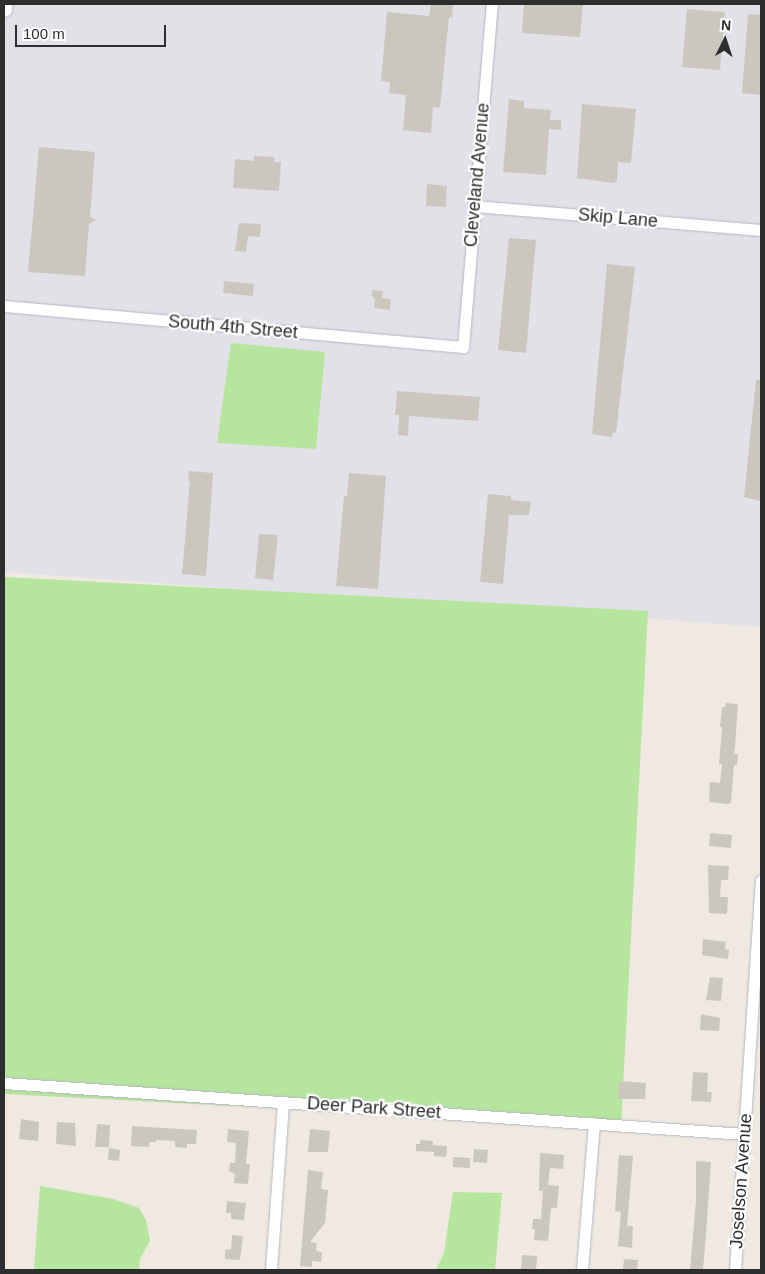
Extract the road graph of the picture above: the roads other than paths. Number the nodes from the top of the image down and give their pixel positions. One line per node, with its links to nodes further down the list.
1 (4, 4): 3 (street)
2 (492, 4): 4 (street, Cleveland Avenue)
3 (4, 9)
4 (474, 206): 5 (street, Skip Lane); 7 (street, Cleveland Avenue)
5 (761, 230)
6 (4, 306): 7 (street, South 4th Street)
7 (463, 347)
8 (761, 881): 12 (street, Joselson Avenue)
9 (4, 1083): 10 (street, Deer Park Street)
10 (283, 1102): 11 (street, Deer Park Street); 14 (street)
11 (594, 1123): 12 (street, Deer Park Street); 13 (street)
12 (744, 1134): 15 (street, Joselson Avenue)
13 (582, 1269)
14 (271, 1270)
15 (735, 1270)

